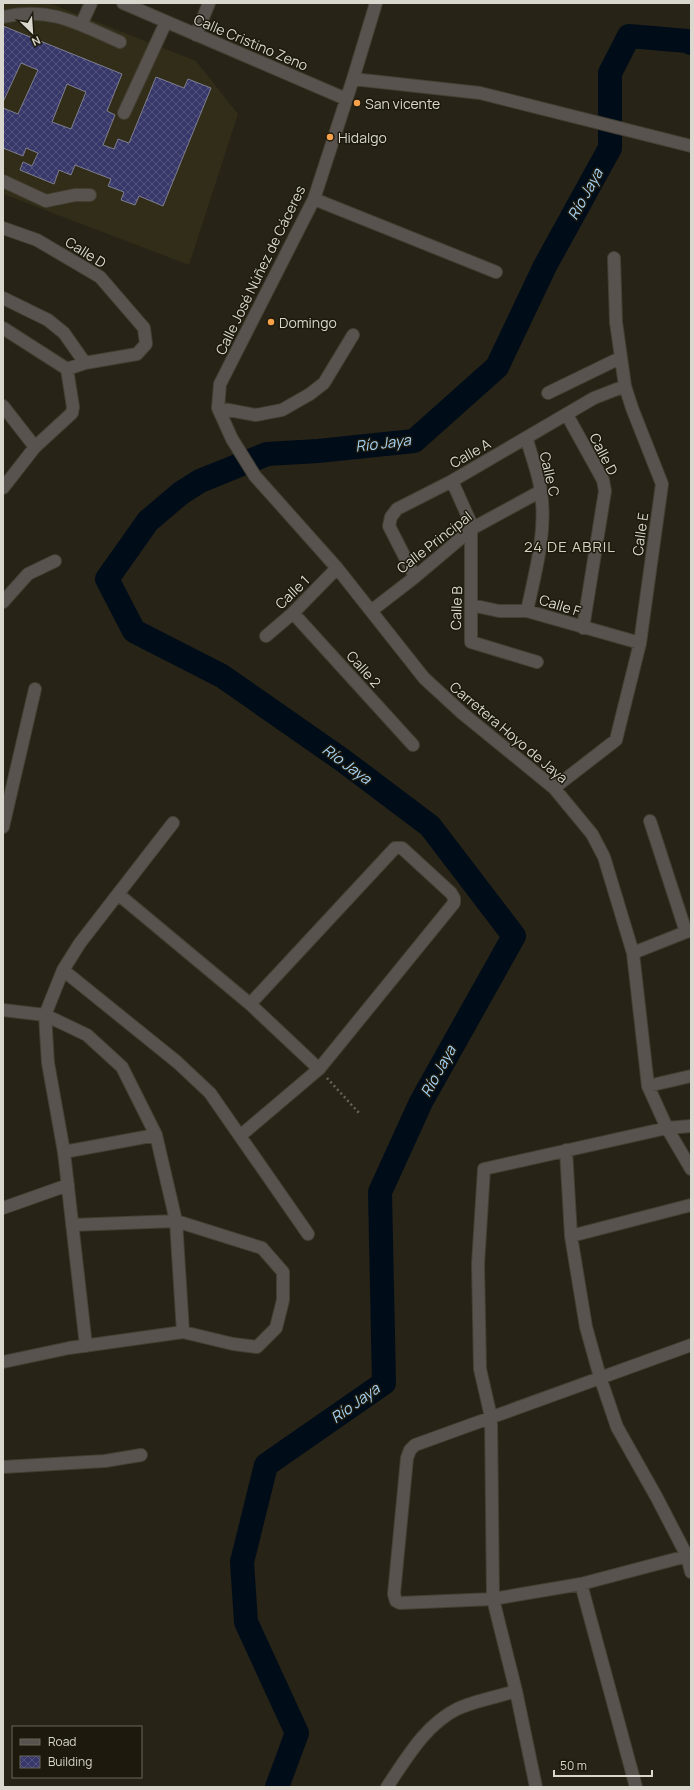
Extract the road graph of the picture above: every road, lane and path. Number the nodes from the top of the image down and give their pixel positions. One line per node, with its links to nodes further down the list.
1 (91, 3): 7 (street)
2 (123, 3): 6 (street, Calle Cristino Zeno)
3 (209, 3): 8 (street)
4 (376, 3): 10 (street, Calle José Núñez de Cáceres)
5 (3, 16): 7 (street)
6 (166, 22): 8 (street, Calle Cristino Zeno); 12 (street)
7 (81, 24): 9 (street)
8 (196, 34): 11 (street, Calle Cristino Zeno)
9 (120, 42)
10 (353, 79): 11 (street, Calle José Núñez de Cáceres); 13 (street)
11 (346, 99): 16 (street, Calle José Núñez de Cáceres)
12 (124, 113)
13 (691, 146)
14 (3, 181): 15 (street)
15 (90, 195)
16 (314, 199): 19 (street); 29 (street, Calle José Núñez de Cáceres)
17 (3, 228): 24 (street, Calle D)
18 (614, 258): 23 (street, Calle E)
19 (496, 272)
20 (3, 298): 24 (street)
21 (3, 328): 25 (street)
22 (353, 335): 29 (street)
23 (620, 358): 26 (street, Calle E); 27 (street)
24 (84, 363): 25 (street)
25 (67, 369): 32 (street)
26 (625, 386): 30 (street, Calle A); 48 (street, Calle E)
27 (548, 393)
28 (3, 406): 32 (street)
29 (218, 408): 33 (street, Calle José Núñez de Cáceres)
30 (567, 415): 31 (street, Calle A); 46 (street, Calle D)
31 (526, 439): 34 (street, Calle A); 36 (street, Calle C)
32 (35, 447): 35 (street)
33 (255, 476): 39 (street, Carretera Hoyo de Jaya)
34 (452, 481): 37 (street, Calle B); 40 (street, Calle A)
35 (3, 488)
36 (541, 492): 37 (street, Calle Principal); 44 (street, Calle C)
37 (472, 529): 40 (street, Calle Principal); 42 (street, Calle B)
38 (55, 561): 41 (street)
39 (337, 568): 43 (street, Carretera Hoyo de Jaya); 45 (street, Calle 1)
40 (415, 577): 43 (street, Calle Principal)
41 (3, 602)
42 (471, 606): 44 (street, Calle F); 49 (street, Calle B)
43 (370, 611): 52 (street, Carretera Hoyo de Jaya)
44 (527, 611): 46 (street, Calle F)
45 (293, 613): 47 (street, Calle 1); 51 (street, Calle 2)
46 (583, 628): 48 (street, Calle F)
47 (266, 636)
48 (640, 643): 52 (street, Calle E)
49 (537, 662)
50 (35, 689): 55 (street)
51 (413, 745)
52 (554, 788): 58 (street, Carretera Hoyo de Jaya)
53 (650, 821): 57 (street)
54 (173, 823): 56 (street)
55 (3, 827)
56 (118, 894): 59 (street); 60 (street)
57 (688, 931): 58 (street)
58 (633, 953): 65 (street, Carretera Hoyo de Jaya)
59 (63, 970): 62 (street); 70 (street)
60 (250, 1004): 63 (street); 63 (street)
61 (3, 1010): 62 (street)
62 (45, 1015): 69 (street); 72 (street)
63 (319, 1069): 66 (path); 70 (street)
64 (691, 1076): 65 (street)
65 (648, 1086): 68 (street, Carretera Hoyo de Jaya)
66 (359, 1113)
67 (691, 1126): 68 (street)
68 (667, 1128): 71 (street); 73 (street, Carretera Hoyo de Jaya)
69 (156, 1135): 72 (street); 77 (street)
70 (240, 1136): 79 (street)
71 (566, 1150): 80 (street); 86 (street)
72 (64, 1152): 74 (street)
73 (691, 1169)
74 (68, 1185): 76 (street); 78 (street)
75 (691, 1205): 80 (street)
76 (3, 1208)
77 (176, 1221): 78 (street); 81 (street); 81 (street)
78 (72, 1225): 83 (street)
79 (308, 1234)
80 (572, 1236): 85 (street)
81 (183, 1332): 83 (street)
82 (691, 1345): 85 (street)
83 (86, 1346): 84 (street)
84 (3, 1362)
85 (600, 1377): 86 (street); 89 (street)
86 (491, 1418): 92 (street); 92 (street)
87 (141, 1455): 88 (street)
88 (3, 1467)
89 (689, 1555): 90 (street); 91 (street)
90 (691, 1572)
91 (581, 1584): 92 (street); 96 (street)
92 (493, 1599): 93 (street)
93 (516, 1691): 94 (street); 95 (street)
94 (387, 1787)
95 (536, 1787)
96 (636, 1787)

